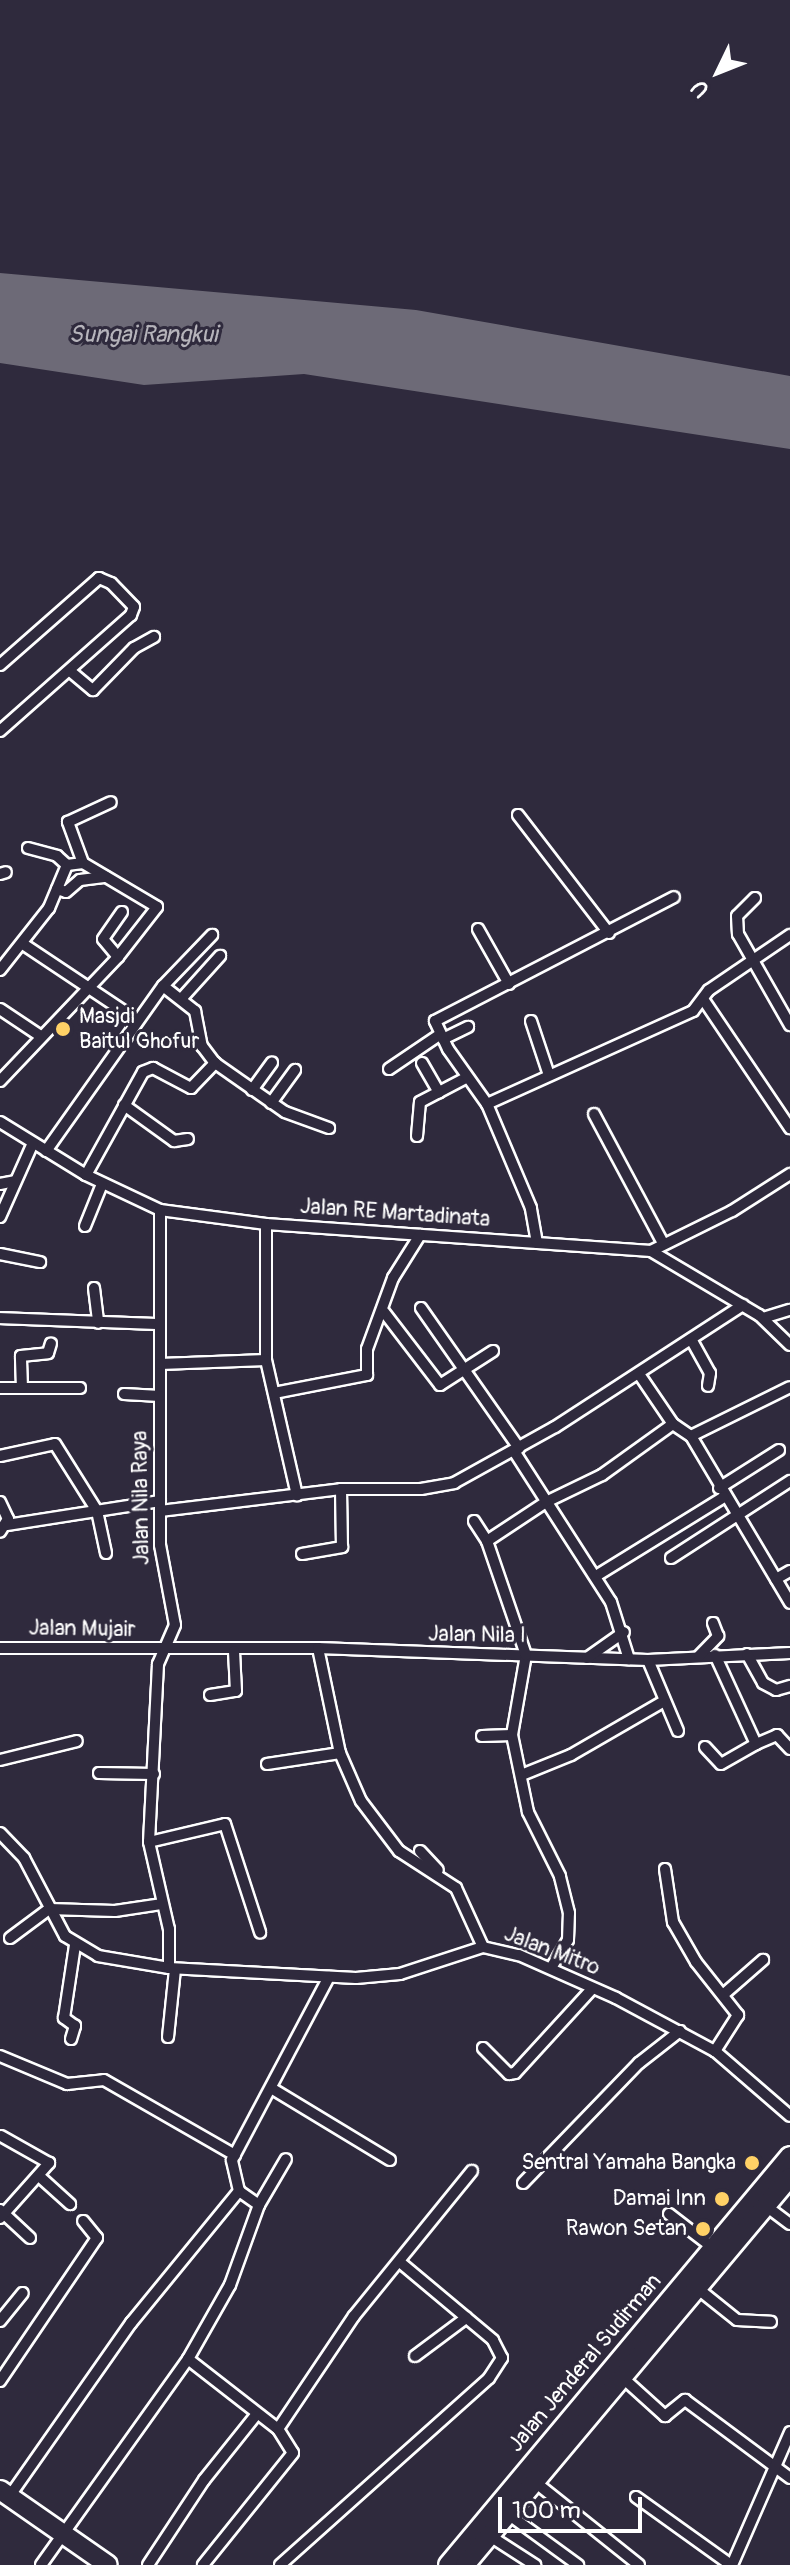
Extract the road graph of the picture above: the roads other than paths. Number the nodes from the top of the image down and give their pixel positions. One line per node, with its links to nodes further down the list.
1 (154, 637): 3 (street)
2 (0, 665): 3 (street)
3 (70, 671): 4 (street)
4 (0, 731)
5 (111, 802): 8 (street)
6 (518, 815): 16 (street)
7 (28, 848): 9 (street)
8 (83, 863): 9 (street); 10 (street)
9 (67, 865): 11 (street)
10 (107, 877): 11 (street); 21 (street)
11 (57, 889): 19 (street)
12 (674, 897): 16 (street)
13 (755, 898): 22 (street)
14 (122, 912): 21 (street)
15 (478, 929): 24 (street)
16 (609, 933): 24 (street)
17 (212, 935): 26 (street)
18 (789, 937): 22 (street)
19 (23, 944): 23 (street); 25 (street)
20 (220, 956): 27 (street)
21 (118, 957): 25 (street)
22 (752, 958): 28 (street); 32 (street)
23 (0, 970)
24 (509, 984): 35 (street)
25 (89, 986): 30 (street); 34 (street)
26 (163, 986): 27 (street); 30 (street)
27 (182, 998): 37 (street)
28 (703, 999): 41 (street); 52 (street)
29 (0, 1009): 34 (street)
30 (137, 1020): 56 (street)
31 (531, 1021): 41 (street)
32 (790, 1025)
33 (468, 1027): 35 (street)
34 (42, 1037): 43 (street)
35 (441, 1037): 39 (street); 42 (street)
36 (272, 1062): 44 (street)
37 (215, 1063): 44 (street); 48 (street)
38 (422, 1063): 45 (street)
39 (389, 1069)
40 (295, 1070): 46 (street)
41 (549, 1075): 47 (street)
42 (466, 1078): 45 (street); 47 (street)
43 (0, 1081)
44 (252, 1090): 46 (street)
45 (439, 1092): 53 (street)
46 (271, 1103): 51 (street)
47 (487, 1104): 67 (street)
48 (124, 1105): 54 (street); 58 (street)
49 (594, 1114): 68 (street)
50 (0, 1122): 55 (street, Jalan RE Martadinata)
51 (329, 1128)
52 (790, 1128)
53 (417, 1136)
54 (188, 1139)
55 (33, 1143): 56 (street, Jalan RE Martadinata); 59 (street)
56 (46, 1151): 58 (street, Jalan RE Martadinata)
57 (790, 1174): 68 (street)
58 (86, 1175): 61 (street, Jalan RE Martadinata)
59 (15, 1181): 60 (street); 63 (street)
60 (0, 1184)
61 (102, 1184): 62 (street, Jalan RE Martadinata); 65 (street)
62 (160, 1210): 64 (street, Jalan RE Martadinata); 80 (street, Jalan Nila Raya)
63 (0, 1217)
64 (266, 1224): 66 (street, Jalan RE Martadinata); 85 (street)
65 (85, 1226)
66 (425, 1236): 67 (street, Jalan RE Martadinata); 76 (street)
67 (537, 1243): 69 (street, Jalan RE Martadinata)
68 (663, 1243): 69 (street)
69 (651, 1251): 73 (street)
70 (0, 1254): 71 (street)
71 (40, 1262)
72 (94, 1288): 79 (street)
73 (743, 1305): 78 (street); 81 (street)
74 (421, 1308): 88 (street)
75 (790, 1310): 78 (street)
76 (386, 1315): 88 (street); 94 (street)
77 (0, 1318): 79 (street)
78 (763, 1318): 83 (street)
79 (98, 1323): 80 (street)
80 (158, 1324): 86 (street, Jalan Nila Raya)
81 (691, 1339): 87 (street); 89 (street)
82 (51, 1343): 92 (street)
83 (790, 1345)
84 (493, 1351): 88 (street)
85 (266, 1360): 86 (street); 94 (street)
86 (160, 1364): 96 (street, Jalan Nila Raya)
87 (648, 1368): 97 (street); 99 (street)
88 (469, 1371): 99 (street)
89 (708, 1386)
90 (790, 1387): 98 (street)
91 (0, 1388): 92 (street)
92 (22, 1388): 93 (street)
93 (80, 1388)
94 (274, 1393): 105 (street)
95 (124, 1394): 96 (street)
96 (160, 1396): 108 (street, Jalan Nila Raya)
97 (673, 1424): 98 (street); 107 (street)
98 (697, 1433): 103 (street)
99 (516, 1450): 104 (street); 107 (street)
100 (779, 1450): 103 (street)
101 (0, 1456): 109 (street)
102 (790, 1481): 110 (street)
103 (724, 1488): 110 (street); 118 (street)
104 (341, 1489): 105 (street); 115 (street)
105 (297, 1495): 108 (street)
106 (0, 1502): 112 (street)
107 (546, 1502): 113 (street); 118 (street)
108 (160, 1506): 109 (street); 124 (street, Jalan Nila Raya)
109 (97, 1511): 112 (street); 114 (street)
110 (739, 1511): 116 (street); 117 (street)
111 (474, 1521): 113 (street)
112 (4, 1529)
113 (487, 1541): 128 (street)
114 (106, 1553)
115 (302, 1554)
116 (671, 1558)
117 (782, 1575): 119 (street)
118 (596, 1576): 121 (street)
119 (790, 1603)
120 (713, 1623): 130 (street)
121 (624, 1632): 131 (street); 132 (street)
122 (0, 1648): 124 (street, Jalan Mujair)
123 (318, 1648): 125 (street, Jalan Nila I); 128 (street, Jalan Nila I); 144 (street)
124 (163, 1651): 125 (street, Jalan Nila I); 148 (street, Jalan Nila Raya)
125 (234, 1651): 135 (street)
126 (790, 1653): 127 (street, Jalan Nila I)
127 (747, 1654): 129 (street, Jalan Nila I); 134 (street)
128 (526, 1655): 131 (street, Jalan Nila I); 138 (street)
129 (715, 1655): 130 (street, Jalan Nila I); 141 (street)
130 (699, 1656): 133 (street, Jalan Nila I)
131 (587, 1658): 132 (street, Jalan Nila I)
132 (629, 1659): 133 (street, Jalan Nila I)
133 (648, 1660): 136 (street)
134 (790, 1686)
135 (210, 1695)
136 (664, 1701): 137 (street); 149 (street)
137 (678, 1731)
138 (512, 1735): 139 (street); 149 (street)
139 (482, 1736)
140 (77, 1741): 145 (street)
141 (756, 1744): 142 (street); 143 (street)
142 (705, 1747)
143 (790, 1749)
144 (341, 1756): 146 (street); 154 (street)
145 (0, 1760)
146 (267, 1764)
147 (99, 1773): 148 (street)
148 (154, 1774): 151 (street, Jalan Nila Raya)
149 (524, 1774): 162 (street)
150 (0, 1833): 156 (street)
151 (149, 1842): 155 (street, Jalan Nila Raya); 157 (street)
152 (420, 1851): 154 (street)
153 (665, 1869): 166 (street)
154 (445, 1878): 160 (street)
155 (162, 1904): 156 (street); 163 (street, Jalan Nila Raya)
156 (49, 1909): 158 (street); 159 (street)
157 (260, 1932)
158 (10, 1938)
159 (75, 1945): 163 (street, Jalan Mitro); 169 (street)
160 (483, 1947): 162 (street, Jalan Mitro); 164 (street, Jalan Mitro)
161 (763, 1960): 166 (street)
162 (551, 1968): 165 (street, Jalan Mitro)
163 (172, 1969): 164 (street, Jalan Mitro); 168 (street, Jalan Nila Raya)
164 (329, 1977): 173 (street)
165 (593, 1988): 167 (street, Jalan Mitro); 170 (street)
166 (724, 1994): 171 (street)
167 (680, 2031): 171 (street, Jalan Mitro); 183 (street)
168 (168, 2037)
169 (71, 2039)
170 (483, 2048)
171 (715, 2051): 174 (street, Jalan Mitro)
172 (0, 2056): 176 (street)
173 (271, 2088): 176 (street); 179 (street)
174 (790, 2116)
175 (1, 2136): 181 (street)
176 (235, 2155): 184 (street)
177 (790, 2156): 193 (highway, Jalan Jenderal Sudirman)
178 (286, 2159): 186 (street)
179 (390, 2160)
180 (472, 2171): 194 (street)
181 (39, 2176): 185 (street); 188 (street)
182 (790, 2177): 187 (highway, Jalan Jenderal Sudirman)
183 (523, 2183)
184 (239, 2191): 186 (street); 211 (street)
185 (70, 2204)
186 (259, 2205): 201 (street)
187 (766, 2206): 191 (street); 195 (highway, Jalan Jenderal Sudirman)
188 (1, 2214): 192 (street)
189 (669, 2214): 193 (street)
190 (83, 2221): 203 (street)
191 (790, 2224)
192 (30, 2238)
193 (712, 2247): 205 (highway, Jalan Jenderal Sudirman)
194 (401, 2263): 197 (street); 206 (street)
195 (697, 2288): 199 (street); 202 (highway, Jalan Jenderal Sudirman)
196 (23, 2293): 198 (street)
197 (466, 2318): 200 (street); 220 (street)
198 (0, 2321)
199 (771, 2322)
200 (415, 2356)
201 (188, 2359): 204 (street); 214 (street)
202 (623, 2378): 205 (highway, Jalan Jenderal Sudirman); 208 (street)
203 (0, 2381)
204 (256, 2415): 206 (street); 218 (street)
205 (581, 2417): 210 (highway, Jalan Jenderal Sudirman); 221 (highway, Jalan Jenderal Sudirman)
206 (278, 2429): 219 (street)
207 (790, 2432): 208 (street)
208 (775, 2466): 209 (street); 226 (street)
209 (790, 2478)
210 (535, 2482): 213 (highway, Jalan Jenderal Sudirman); 225 (street)
211 (4, 2493): 214 (highway)
212 (636, 2497): 226 (street)
213 (508, 2514): 215 (highway, Jalan Jenderal Sudirman); 224 (street)
214 (63, 2535): 216 (street); 217 (highway)
215 (490, 2536): 222 (highway, Jalan Jenderal Sudirman); 223 (street)
216 (41, 2565)
217 (108, 2565)
218 (148, 2565)
219 (203, 2565)
220 (280, 2565)
221 (448, 2565)
222 (465, 2565)
223 (535, 2565)
224 (578, 2565)
225 (639, 2565)
226 (731, 2565)

